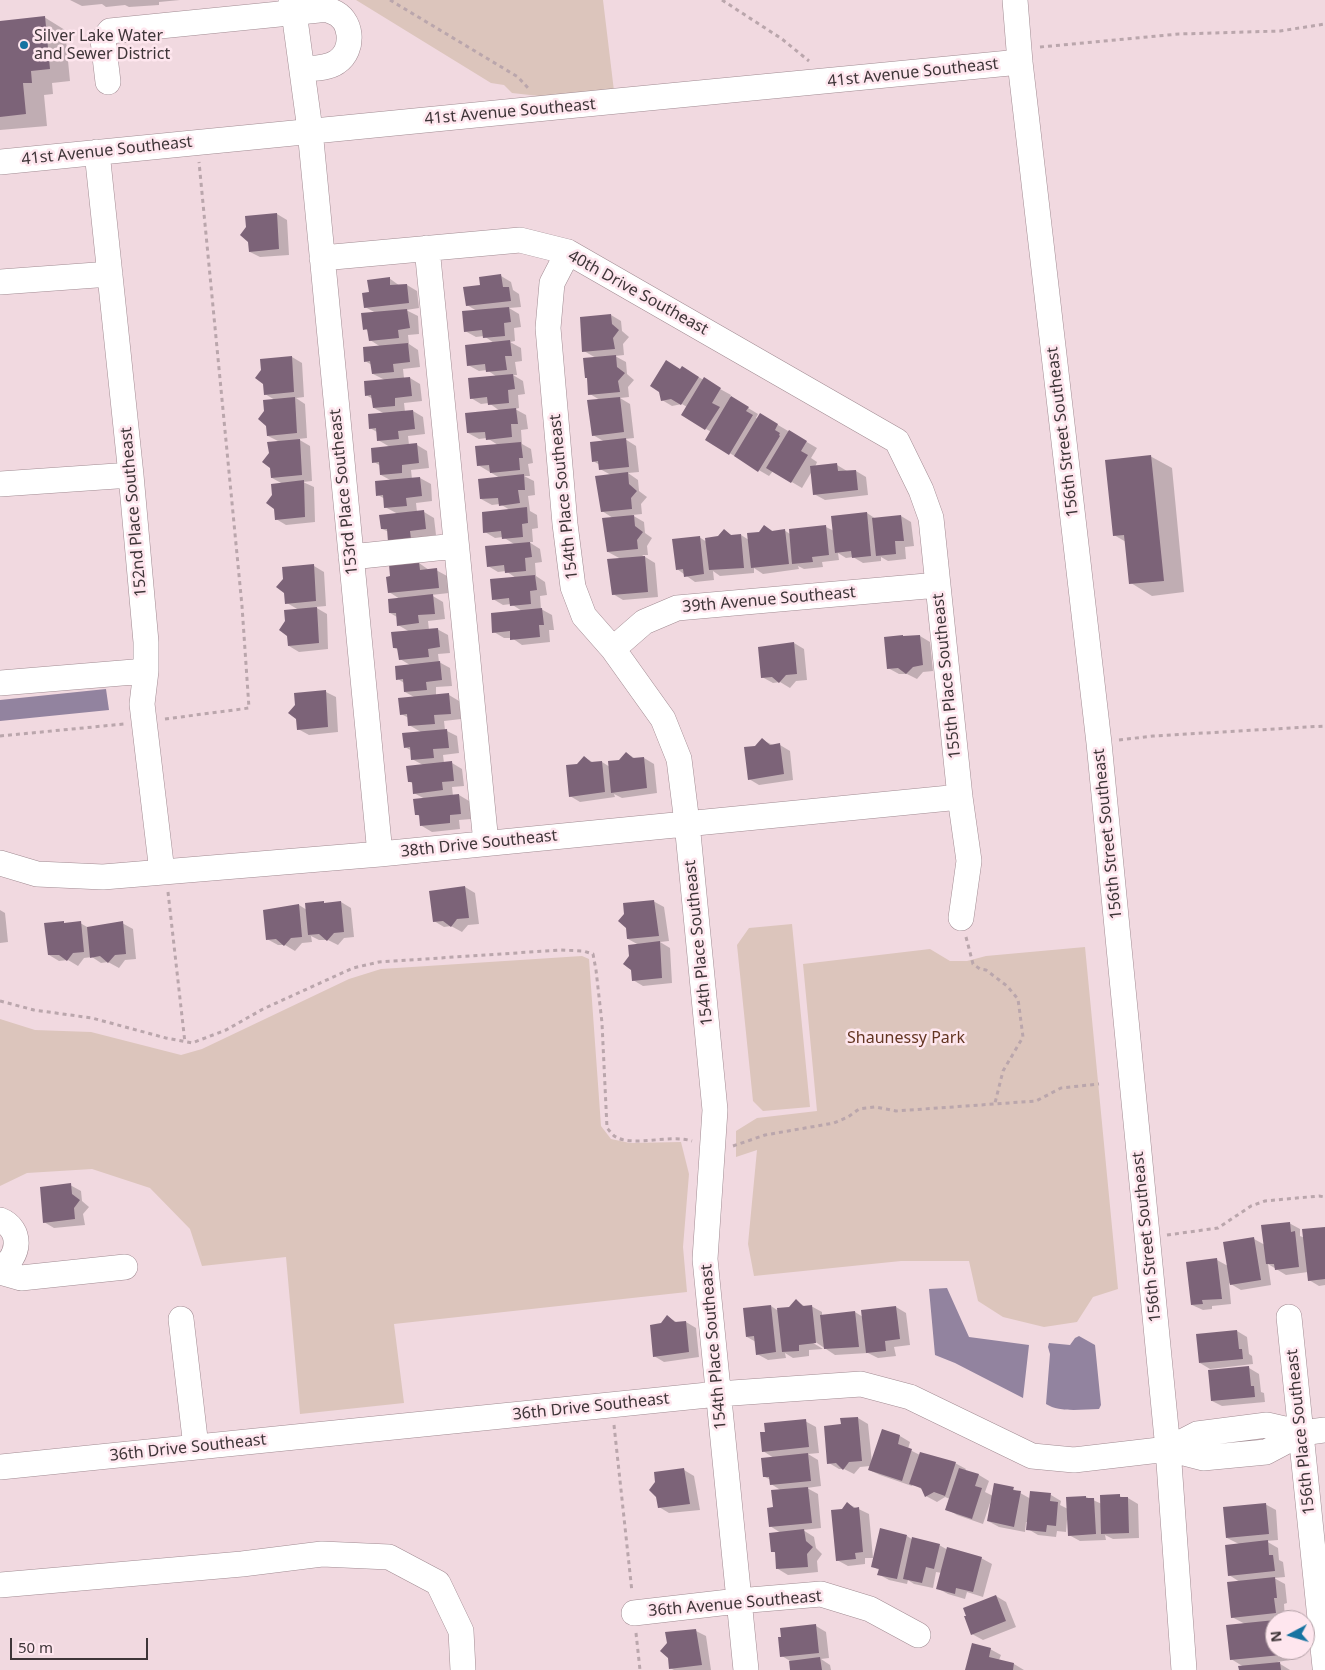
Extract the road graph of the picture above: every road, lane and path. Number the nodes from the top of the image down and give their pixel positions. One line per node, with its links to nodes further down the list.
1 (390, 0): 10 (path)
2 (722, 0): 8 (path)
3 (1015, 0): 6 (street, 156th Street Southeast)
4 (293, 6): 7 (street, 153rd Place Southeast); 7 (street); 9 (street)
5 (1325, 24): 6 (path)
6 (1020, 56): 8 (street, 41st Avenue Southeast); 32 (street, 156th Street Southeast)
7 (302, 69): 11 (street, 153rd Place Southeast)
8 (833, 81): 10 (street, 41st Avenue Southeast)
9 (108, 82)
10 (540, 110): 11 (street, 41st Avenue Southeast)
11 (310, 130): 12 (street, 41st Avenue Southeast); 17 (street, 153rd Place Southeast)
12 (198, 141): 13 (street, 41st Avenue Southeast); 29 (path)
13 (97, 152): 14 (street, 41st Avenue Southeast); 18 (street, 152nd Place Southeast)
14 (0, 162)
15 (427, 248): 16 (street, 40th Drive Southeast); 17 (street, 40th Drive Southeast); 23 (street)
16 (568, 252): 20 (street, 40th Drive Southeast); 26 (street, 154th Place Southeast)
17 (322, 258): 24 (street, 153rd Place Southeast)
18 (110, 274): 19 (street); 21 (street, 152nd Place Southeast)
19 (0, 282)
20 (897, 441): 25 (street, 155th Place Southeast)
21 (131, 475): 22 (street); 27 (street, 152nd Place Southeast)
22 (0, 484)
23 (456, 546): 24 (street); 35 (street)
24 (351, 556): 36 (street, 153rd Place Southeast)
25 (938, 585): 26 (street, 39th Avenue Southeast); 33 (street, 155th Place Southeast)
26 (613, 649): 34 (street, 154th Place Southeast)
27 (146, 671): 28 (street); 29 (street, 152nd Place Southeast)
28 (0, 683)
29 (144, 722): 31 (path); 38 (street, 152nd Place Southeast)
30 (1325, 726): 32 (path)
31 (0, 736)
32 (1099, 743): 47 (street, 156th Street Southeast)
33 (960, 798): 34 (street, 38th Drive Southeast); 39 (street, 155th Place Southeast)
34 (687, 823): 35 (street, 38th Drive Southeast); 44 (street, 154th Place Southeast)
35 (486, 843): 36 (street, 38th Drive Southeast)
36 (380, 854): 38 (street, 38th Drive Southeast)
37 (0, 862): 38 (street, 38th Drive Southeast)
38 (164, 871): 41 (path)
39 (961, 918): 43 (path)
40 (0, 1001): 41 (path)
41 (186, 1043): 44 (path)
42 (1099, 1084): 43 (path)
43 (995, 1103): 44 (path)
44 (712, 1151): 52 (street, 154th Place Southeast)
45 (1325, 1198): 47 (path)
46 (0, 1220): 49 (street)
47 (1147, 1238): 56 (street, 156th Street Southeast)
48 (125, 1267): 49 (street)
49 (0, 1270)
50 (1290, 1316): 54 (street, 156th Place Southeast)
51 (181, 1319): 55 (street)
52 (718, 1394): 53 (street, 36th Drive Southeast); 56 (street, 36th Drive Southeast); 60 (street, 154th Place Southeast)
53 (612, 1405): 55 (street, 36th Drive Southeast); 61 (path)
54 (1313, 1432): 56 (street, 36th Drive Southeast); 59 (street, 156th Place Southeast)
55 (196, 1447): 57 (street, 36th Drive Southeast)
56 (1168, 1449): 67 (street, 156th Street Southeast)
57 (0, 1467)
58 (0, 1585): 64 (street)
59 (1321, 1595): 63 (street, 156th Place Southeast)
60 (738, 1601): 61 (street, 36th Avenue Southeast); 62 (street, 36th Avenue Southeast); 66 (street, 154th Place Southeast)
61 (634, 1612): 65 (path)
62 (918, 1635)
63 (1325, 1667)
64 (463, 1670)
65 (640, 1670)
66 (746, 1670)
67 (1184, 1670)

